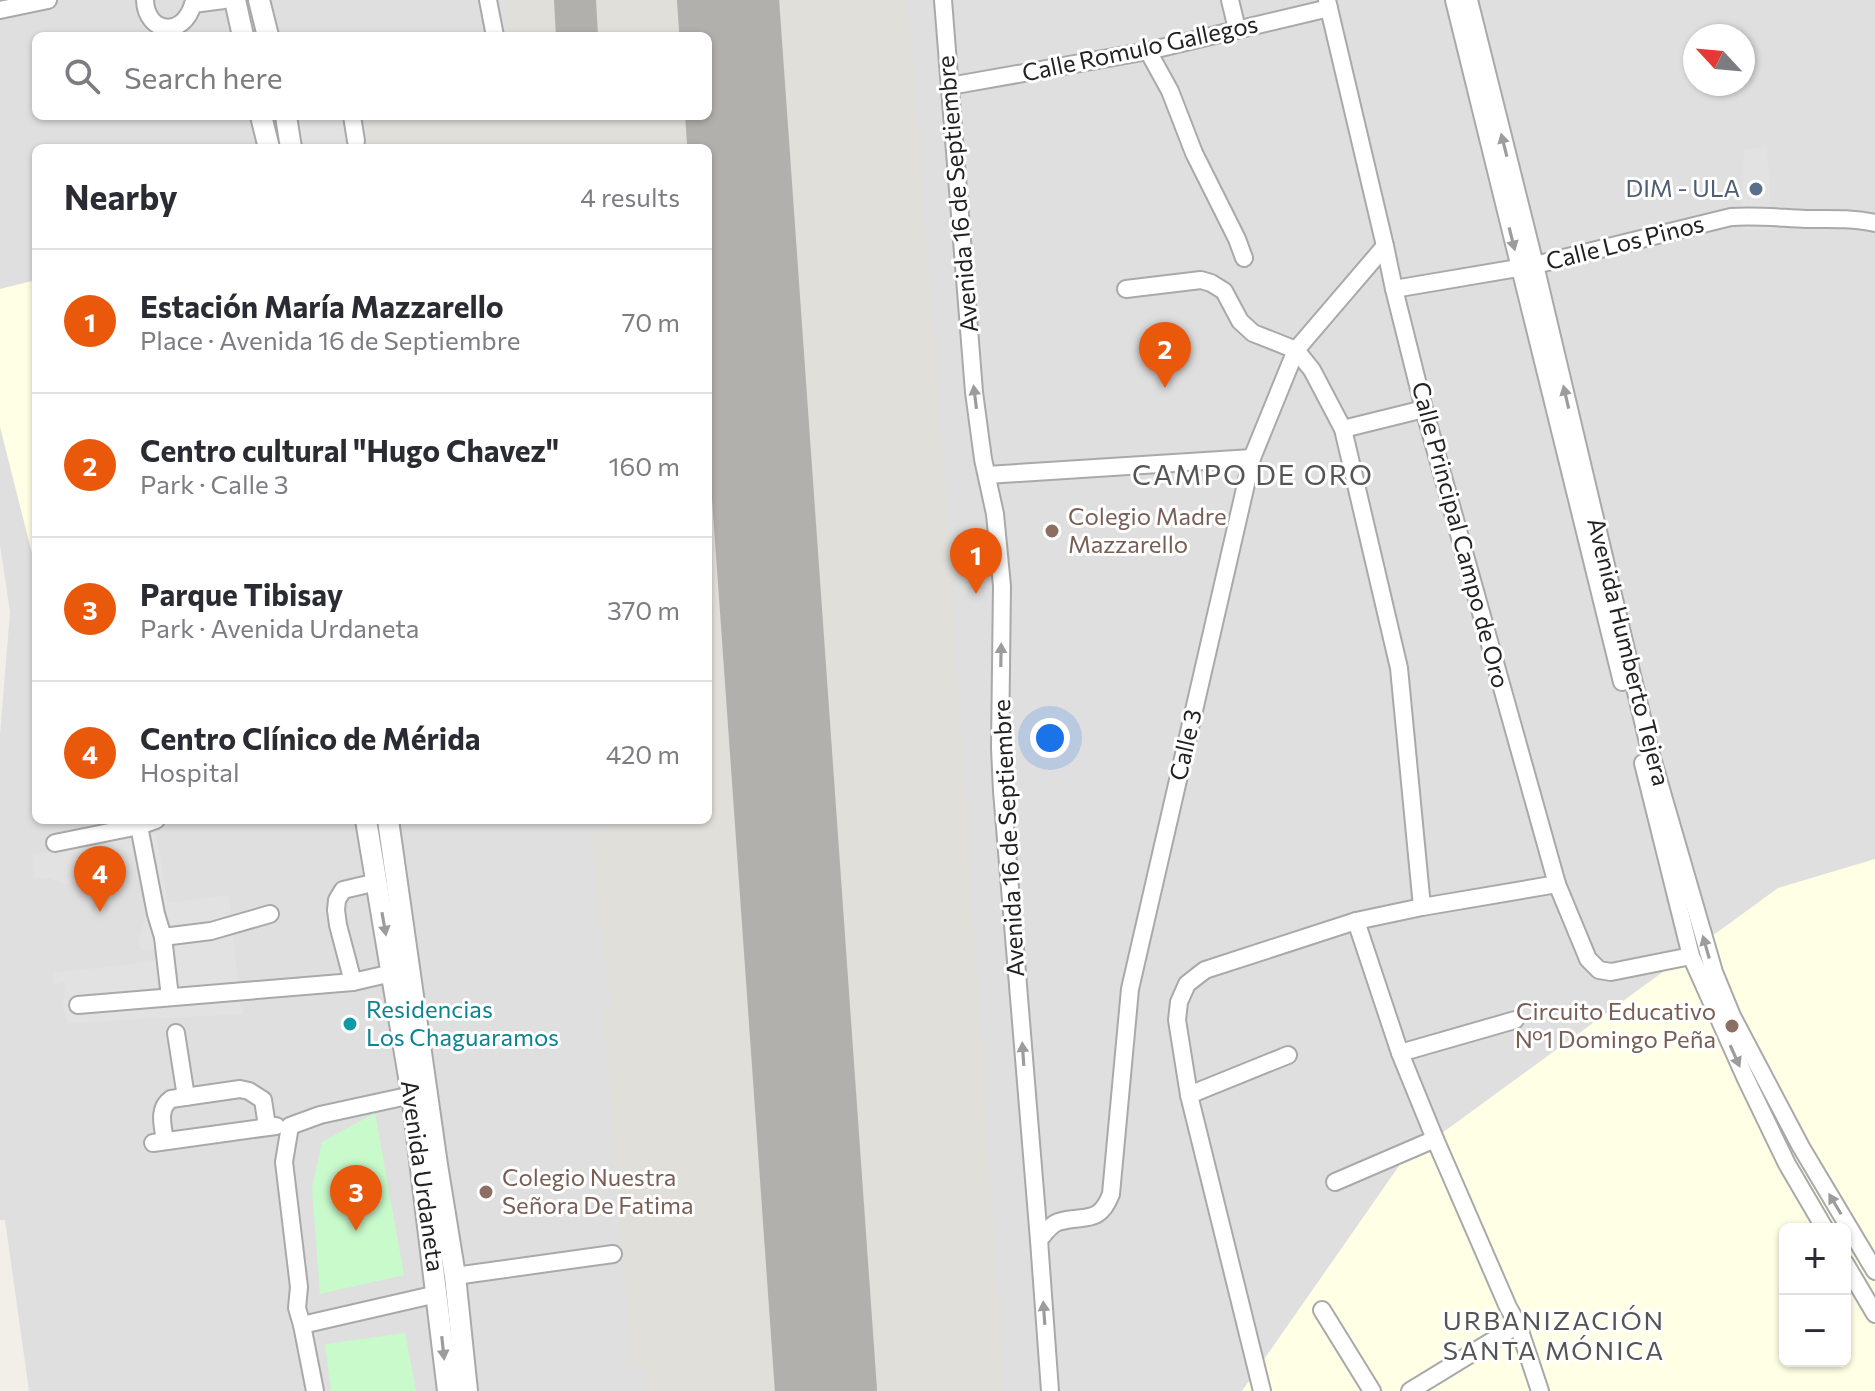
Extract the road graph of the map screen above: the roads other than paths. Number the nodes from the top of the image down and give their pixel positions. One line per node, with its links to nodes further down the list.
1 (48, 0): 13 (street)
2 (145, 0): 11 (street)
3 (224, 0): 11 (street)
4 (235, 0): 15 (street)
5 (259, 0): 16 (street)
6 (488, 0): 17 (street)
7 (943, 0): 19 (street, Avenida 16 de Septiembre)
8 (1230, 0): 14 (street)
9 (1454, 0): 29 (street, Avenida Humberto Tejera, one-way to 29)
10 (1469, 0): 29 (street, Avenida Humberto Tejera, one-way to 10)
11 (192, 2)
12 (1328, 4): 14 (street, Calle Romulo Gallegos); 27 (street, Calle Principal Campo de Oro)
13 (0, 10)
14 (1237, 29): 18 (street, Calle Romulo Gallegos)
15 (242, 32)
16 (267, 32)
17 (494, 32)
18 (1148, 51): 19 (street, Calle Romulo Gallegos); 28 (street)
19 (950, 86): 36 (street, Avenida 16 de Septiembre, one-way to 19)
20 (262, 120): 24 (street)
21 (287, 120): 25 (street)
22 (353, 120): 23 (street)
23 (356, 141)
24 (268, 144)
25 (290, 144)
26 (1875, 223): 29 (street, Calle Los Pinos)
27 (1385, 246): 31 (street, Calle Principal Campo de Oro); 32 (street, Calle 3)
28 (1244, 258)
29 (1527, 267): 31 (street, Calle Los Pinos); 48 (street, Avenida Humberto Tejera); 67 (street, Avenida Humberto Tejera, one-way to 29)
30 (1126, 289): 32 (street)
31 (1394, 289): 33 (street, Calle Principal Campo de Oro)
32 (1296, 350): 34 (street); 35 (street, Calle 3)
33 (1424, 409): 34 (street); 43 (street, Calle Principal Campo de Oro)
34 (1343, 429): 44 (street)
35 (1252, 458): 36 (street); 65 (street, Calle 3)
36 (987, 475): 65 (street, Avenida 16 de Septiembre, one-way to 36)
37 (145, 824): 40 (street)
38 (367, 824): 42 (street, Avenida Urdaneta)
39 (389, 824): 69 (street, Avenida Urdaneta)
40 (139, 826): 41 (street); 47 (street)
41 (55, 843)
42 (377, 882): 49 (street, Avenida Urdaneta, one-way to 49); 50 (street)
43 (1557, 884): 44 (street); 48 (street, Calle Principal Campo de Oro)
44 (1422, 907): 46 (street)
45 (270, 914): 47 (street)
46 (1356, 921): 55 (street); 58 (street)
47 (163, 937): 51 (street)
48 (1691, 956): 64 (street, Avenida Humberto Tejera, one-way to 64)
49 (392, 973): 50 (street); 57 (street, Avenida Urdaneta)
50 (353, 982): 51 (street)
51 (170, 997): 52 (street)
52 (78, 1005)
53 (1515, 1020): 55 (street)
54 (176, 1033): 59 (street)
55 (1400, 1053): 62 (street)
56 (1288, 1055): 58 (street)
57 (412, 1095): 61 (street); 70 (street, Avenida Urdaneta)
58 (1189, 1095): 79 (street)
59 (186, 1097): 60 (street); 60 (street)
60 (267, 1126): 61 (street)
61 (290, 1126): 73 (street)
62 (1435, 1139): 63 (street); 74 (street)
63 (1335, 1182)
64 (1821, 1223)
65 (1039, 1240): 78 (street, Avenida 16 de Septiembre, one-way to 65)
66 (613, 1254): 69 (street)
67 (1875, 1271)
68 (1851, 1273): 72 (street)
69 (455, 1276): 77 (street, Avenida Urdaneta)
70 (437, 1294): 73 (street); 76 (street, Avenida Urdaneta, one-way to 76)
71 (1322, 1310): 80 (street)
72 (1875, 1314)
73 (302, 1325): 75 (street)
74 (1518, 1325): 81 (street); 82 (street)
75 (315, 1391)
76 (448, 1391)
77 (467, 1391)
78 (1050, 1391)
79 (1262, 1391)
80 (1372, 1391)
81 (1410, 1391)
82 (1540, 1391)

